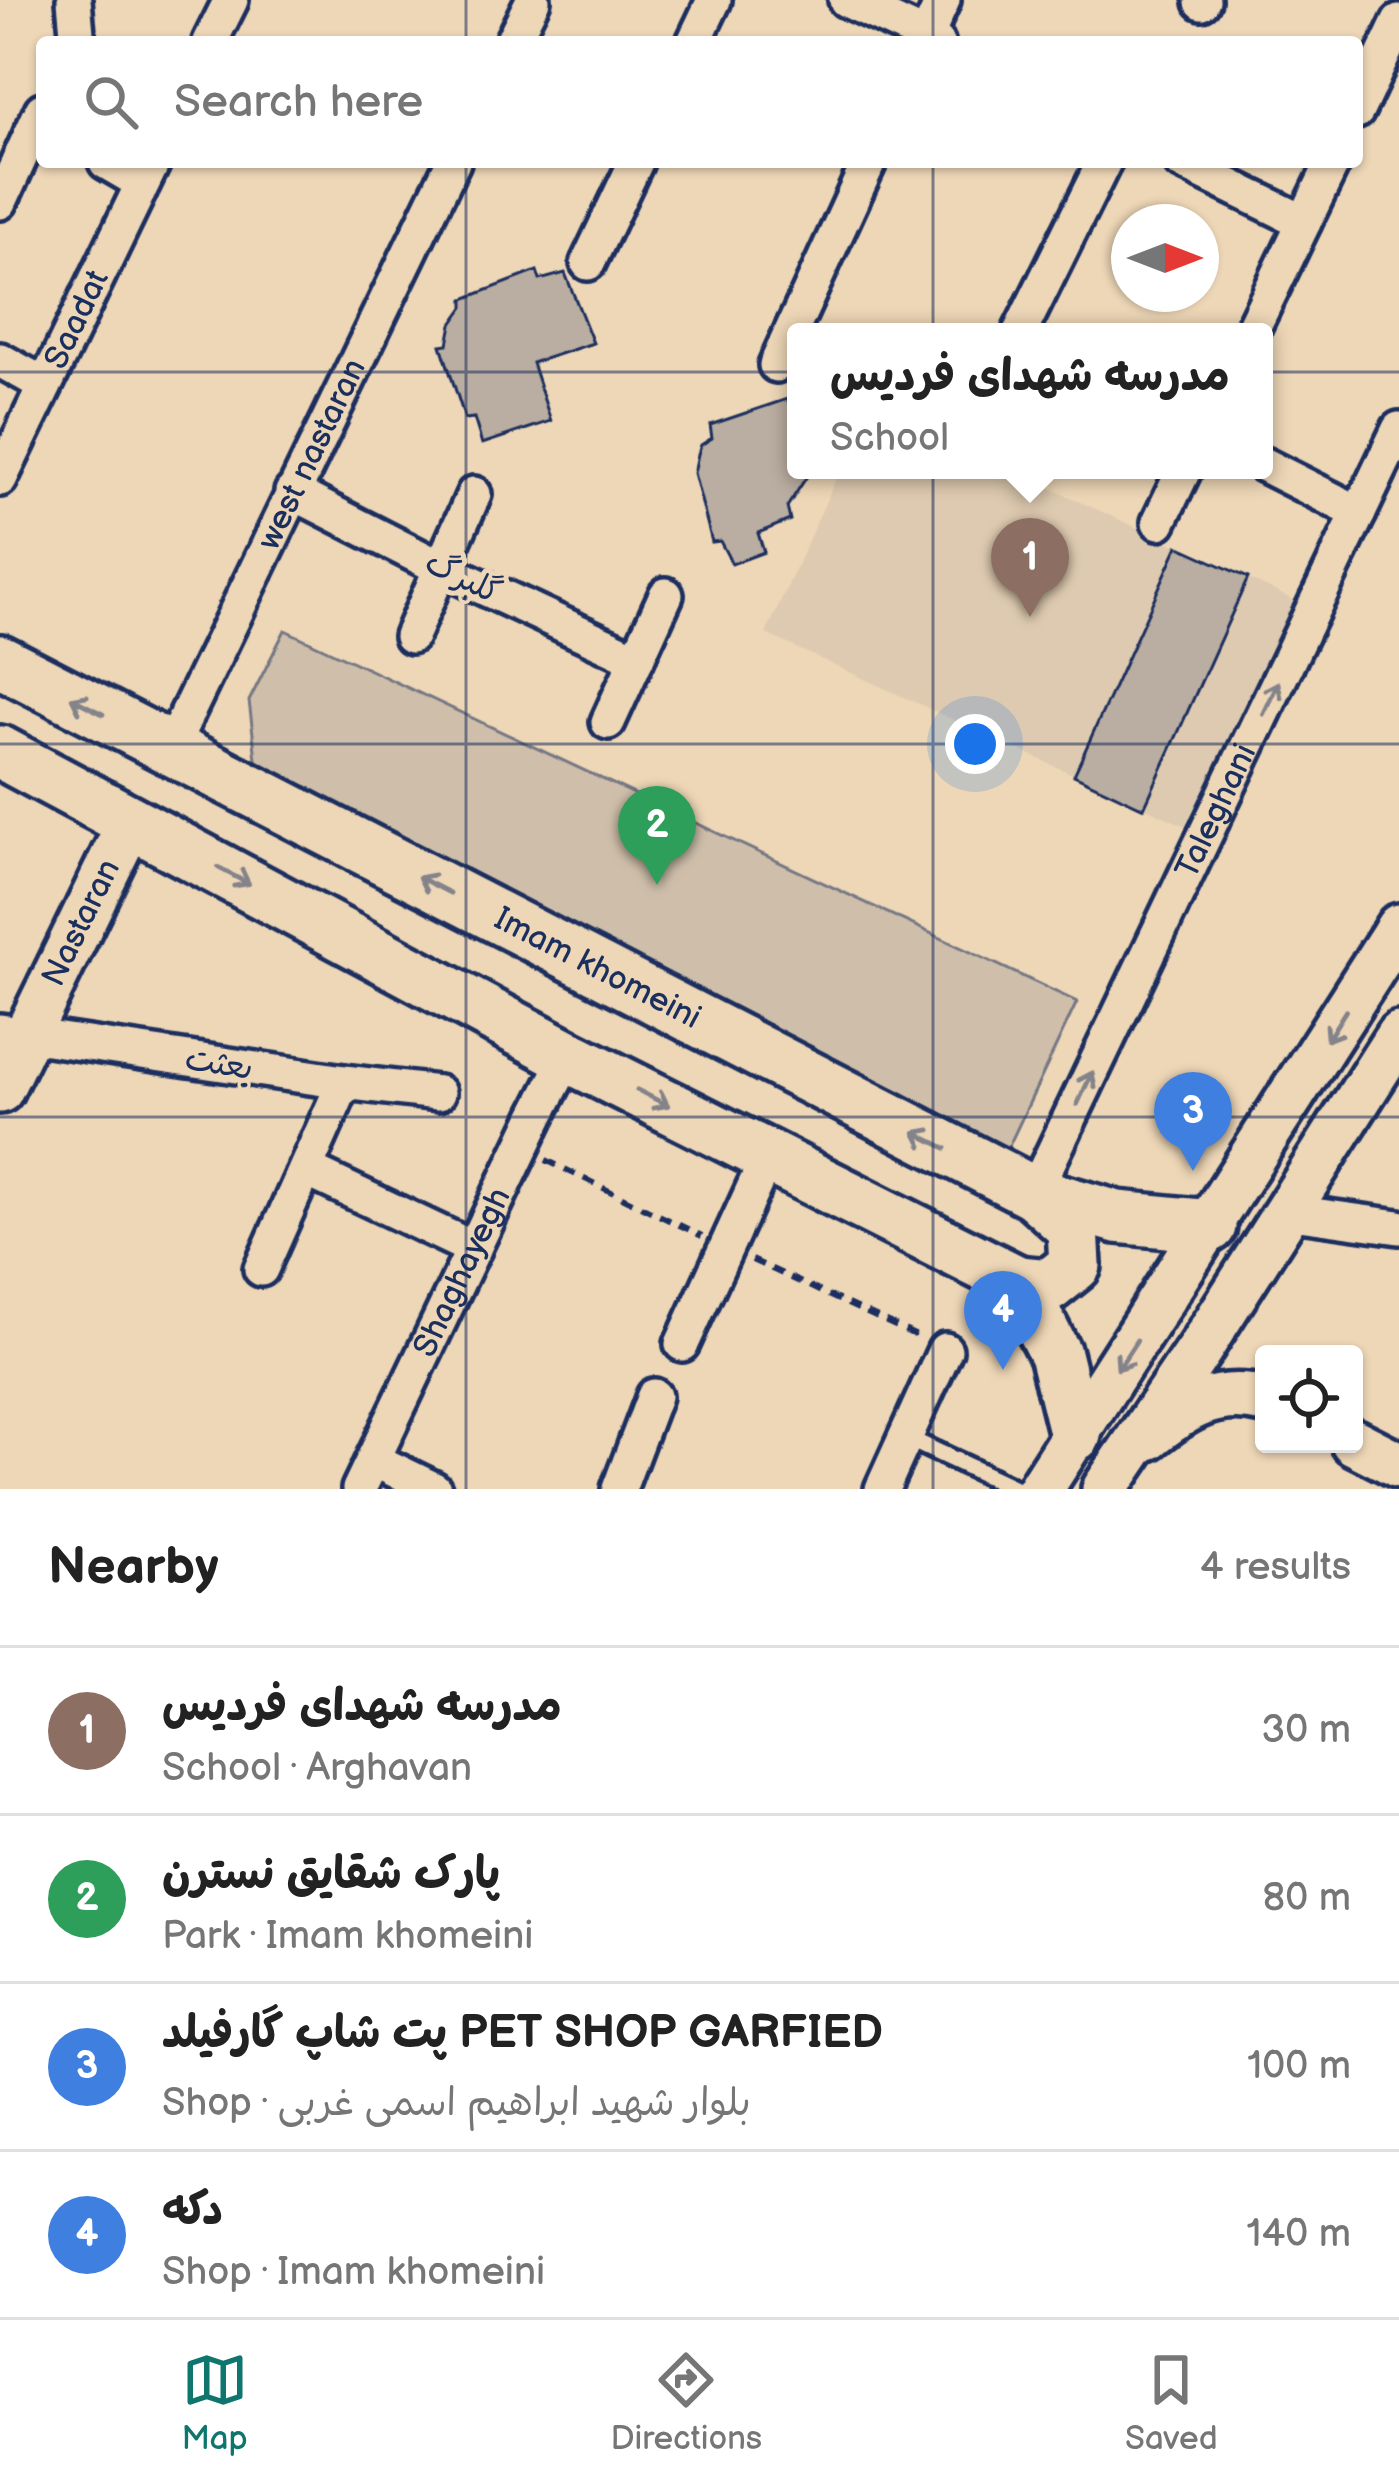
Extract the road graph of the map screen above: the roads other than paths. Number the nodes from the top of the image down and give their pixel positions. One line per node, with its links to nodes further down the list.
1 (74, 0): 8 (street)
2 (231, 0): 9 (street)
3 (533, 0): 10 (street)
4 (714, 0): 11 (street)
5 (846, 0): 12 (street)
6 (944, 0): 13 (street)
7 (1399, 22): 14 (street)
8 (76, 36)
9 (213, 36)
10 (515, 36)
11 (697, 36)
12 (921, 36)
13 (930, 36)
14 (1363, 98)
15 (36, 127): 23 (street)
16 (450, 168): 37 (street, west nastaran)
17 (633, 168): 25 (street)
18 (866, 168): 26 (street)
19 (1101, 168): 27 (street)
20 (1193, 168): 24 (street)
21 (1330, 168): 24 (street)
22 (147, 173): 32 (street, Saadat)
23 (0, 202)
24 (1304, 222): 28 (street)
25 (588, 262)
26 (795, 323)
27 (1025, 323)
28 (1255, 323)
29 (787, 341): 31 (street)
30 (0, 360): 32 (street)
31 (776, 365)
32 (45, 385): 35 (street, Saadat)
33 (1399, 429): 39 (street, Taleghani)
34 (1273, 470): 39 (street)
35 (0, 479)
36 (1180, 479): 40 (street)
37 (292, 492): 41 (street, گلبرگ); 47 (street, west nastaran)
38 (474, 494): 41 (street)
39 (1359, 513): 59 (street, Taleghani, one-way to 39)
40 (1160, 522)
41 (441, 568): 43 (street); 44 (street, گلبرگ)
42 (666, 595): 44 (street)
43 (411, 637)
44 (637, 659): 46 (street)
45 (0, 661): 47 (main road, Imam khomeini, one-way to 45)
46 (608, 722)
47 (170, 749): 59 (main road, Imam khomeini, one-way to 47)
48 (0, 752): 49 (main road)
49 (131, 821): 51 (main road, Nastaran); 53 (main road, one-way to 53)
50 (1399, 927): 61 (main road, one-way to 61)
51 (13, 1033): 54 (street, بعثت); 55 (main road, Nastaran)
52 (1399, 1035): 60 (main road)
53 (568, 1056): 57 (main road, one-way to 57); 63 (street, Shaghayegh)
54 (344, 1082): 56 (street, بعثت); 58 (street)
55 (0, 1090)
56 (438, 1093)
57 (768, 1156): 65 (main road); 66 (street)
58 (308, 1169): 63 (street); 64 (street)
59 (1034, 1193): 61 (main road, Imam khomeini); 65 (main road)
60 (1285, 1211): 62 (street); 68 (main road)
61 (1210, 1226): 72 (main road, one-way to 72)
62 (1399, 1227)
63 (474, 1249): 77 (street, Shaghayegh)
64 (261, 1269)
65 (1018, 1282): 72 (main road)
66 (682, 1344)
67 (945, 1350): 73 (street)
68 (1199, 1350): 69 (main road); 76 (main road)
69 (1255, 1390)
70 (654, 1396): 79 (street)
71 (1255, 1396): 76 (main road)
72 (1075, 1435): 82 (main road)
73 (905, 1437): 80 (street); 81 (lane)
74 (1363, 1447): 75 (main road)
75 (1399, 1465)
76 (1116, 1471)
77 (366, 1475): 78 (street)
78 (434, 1489)
79 (619, 1489)
80 (882, 1489)
81 (1016, 1489)
82 (1040, 1489)

